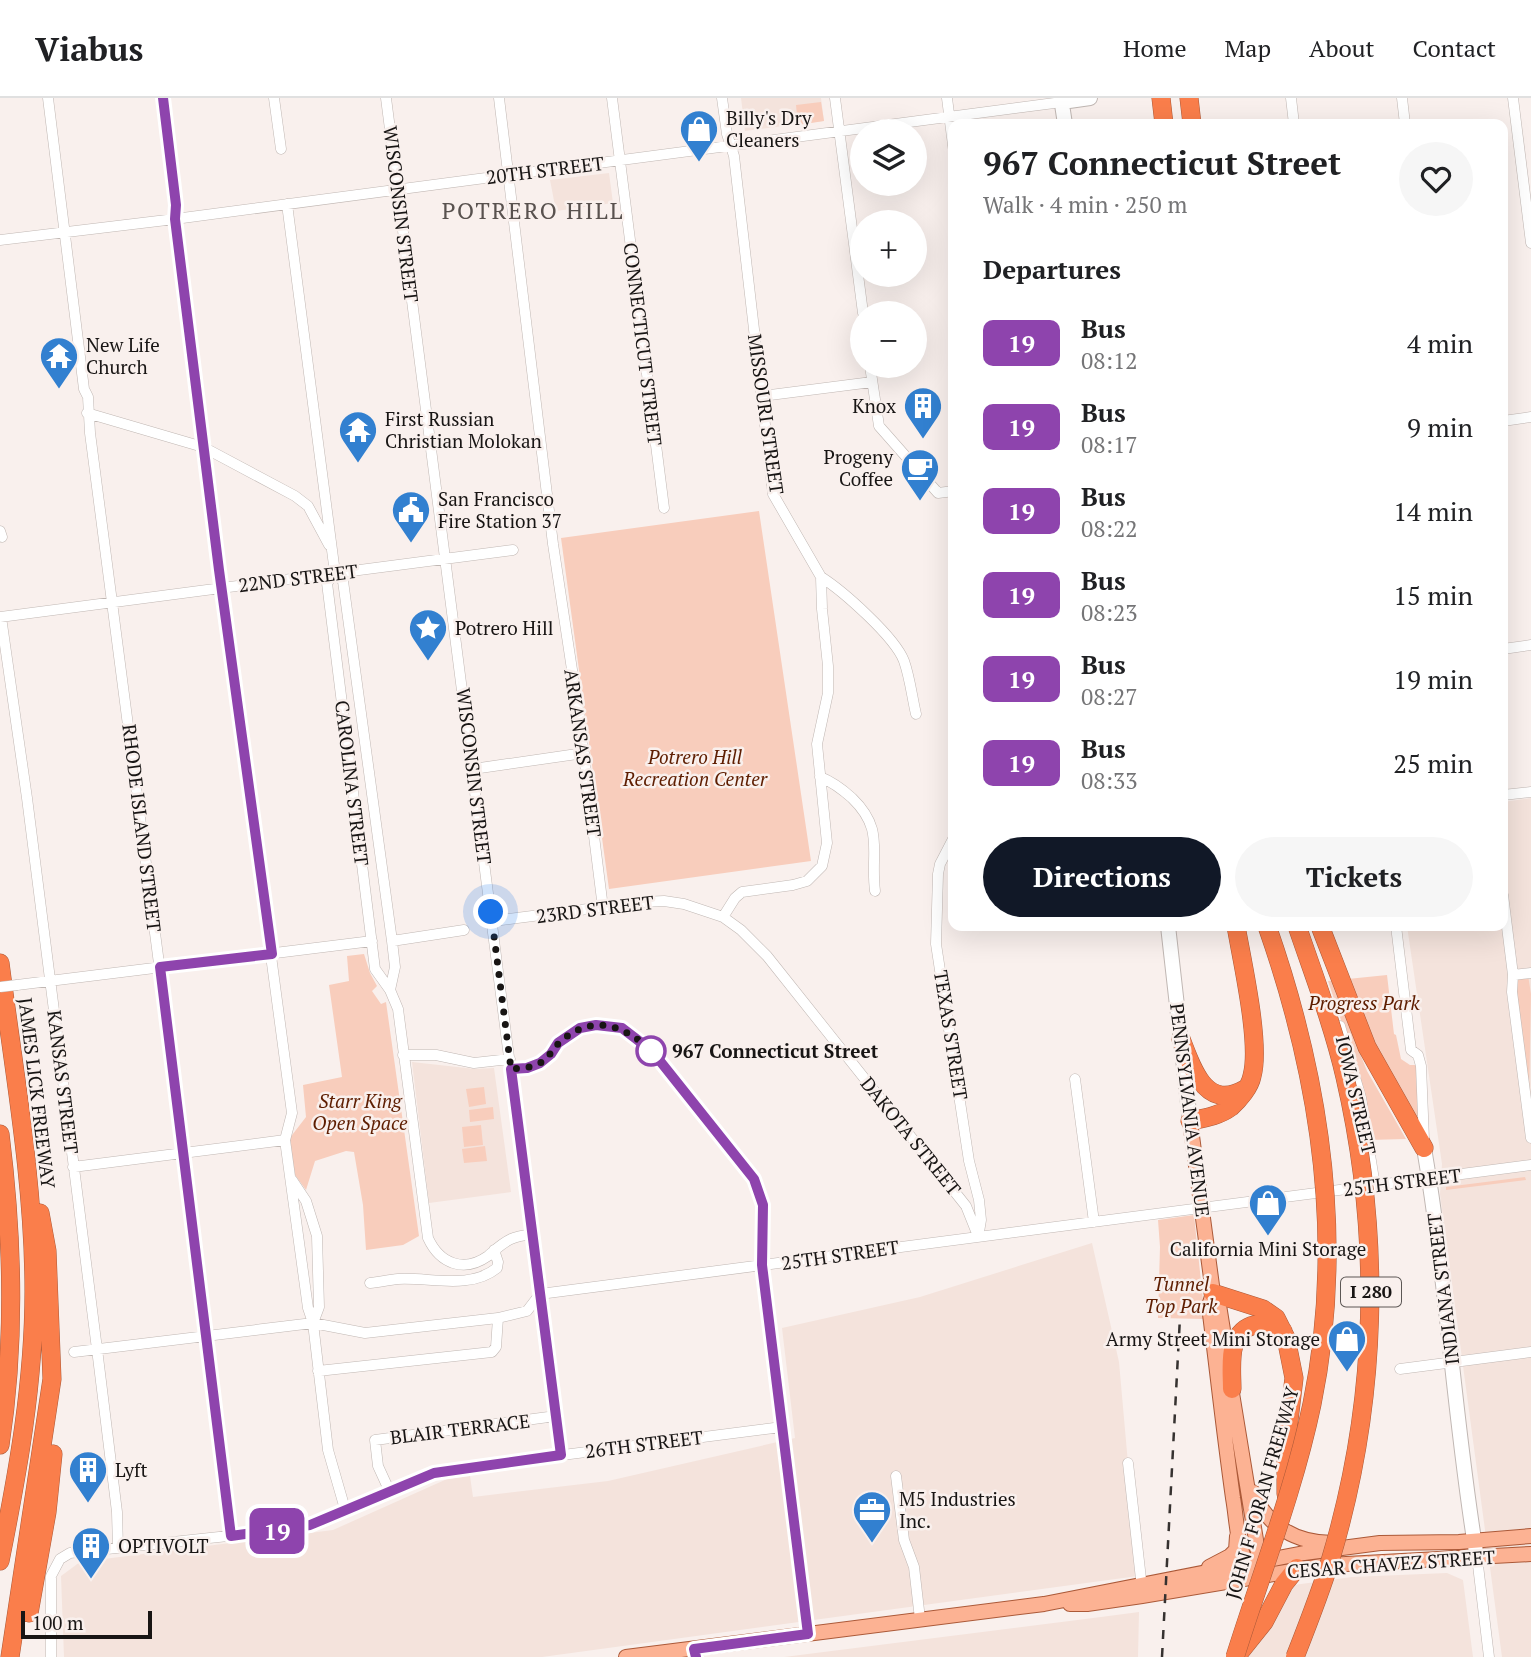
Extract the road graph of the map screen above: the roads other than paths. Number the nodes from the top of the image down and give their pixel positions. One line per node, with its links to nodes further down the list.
1 (48, 98): 31 (street, RHODE ISLAND STREET)
2 (163, 98): 30 (street)
3 (274, 98): 25 (street)
4 (386, 98): 28 (street, WISCONSIN STREET)
5 (499, 98): 27 (street, ARKANSAS STREET)
6 (611, 98): 26 (street, CONNECTICUT STREET)
7 (722, 98): 24 (street, MISSOURI STREET)
8 (835, 98): 23 (street)
9 (947, 98): 17 (street)
10 (1090, 98): 16 (main road, 20TH STREET)
11 (1161, 98): 19 (highway)
12 (1189, 98): 20 (highway)
13 (1291, 98): 21 (street)
14 (1402, 98): 22 (street)
15 (1513, 98): 33 (street)
16 (1061, 100): 17 (street, 20TH STREET); 18 (main road)
17 (949, 117): 23 (street, 20TH STREET)
18 (1064, 119)
19 (1163, 119)
20 (1191, 119)
21 (1293, 119)
22 (1404, 119)
23 (840, 132): 24 (street, 20TH STREET); 34 (street)
24 (731, 146): 26 (street, 20TH STREET); 37 (street, MISSOURI STREET)
25 (281, 149)
26 (620, 160): 27 (street, 20TH STREET); 43 (street, CONNECTICUT STREET)
27 (509, 174): 28 (street, 20TH STREET); 55 (street, ARKANSAS STREET)
28 (397, 189): 29 (street, 20TH STREET); 46 (street, WISCONSIN STREET)
29 (287, 204): 30 (street, 20TH STREET); 45 (street, CAROLINA STREET)
30 (175, 219): 31 (street, 20TH STREET); 41 (street)
31 (65, 232): 32 (street, 20TH STREET); 38 (street, RHODE ISLAND STREET)
32 (0, 240)
33 (1531, 243)
34 (861, 301)
35 (872, 378): 36 (street)
36 (872, 382): 37 (street); 42 (street)
37 (762, 396): 48 (street, MISSOURI STREET)
38 (87, 413): 41 (street); 50 (street, RHODE ISLAND STREET)
39 (1531, 417): 40 (street)
40 (1508, 420)
41 (203, 447): 45 (street); 49 (street)
42 (948, 492)
43 (664, 508)
44 (513, 550): 46 (street, 22ND STREET)
45 (333, 551): 47 (street, CAROLINA STREET)
46 (446, 559): 47 (street, 22ND STREET); 56 (street, WISCONSIN STREET)
47 (335, 573): 49 (street, 22ND STREET); 74 (street, CAROLINA STREET); 75 (street, CAROLINA STREET)
48 (821, 577): 54 (street); 57 (street, MISSOURI STREET)
49 (222, 588): 50 (street, 22ND STREET); 76 (street)
50 (113, 602): 51 (street, 22ND STREET); 78 (street, RHODE ISLAND STREET)
51 (1, 617): 81 (street, KANSAS STREET)
52 (1531, 645): 53 (street)
53 (1508, 648)
54 (916, 714)
55 (584, 753): 56 (street); 62 (street, ARKANSAS STREET)
56 (473, 769): 64 (street, WISCONSIN STREET)
57 (820, 777): 61 (street); 63 (street, MISSOURI STREET)
58 (1531, 792): 59 (street)
59 (1508, 794)
60 (948, 848): 104 (street, TEXAS STREET)
61 (876, 891)
62 (603, 908): 63 (street, 23RD STREET); 64 (street, 23RD STREET)
63 (723, 917): 104 (street, DAKOTA STREET)
64 (493, 921): 86 (street, WISCONSIN STREET)
65 (464, 930): 75 (street)
66 (1169, 931): 84 (main road, PENNSYLVANIA AVENUE)
67 (1237, 931): 88 (highway)
68 (1269, 931): 132 (highway, JOHN F FORAN FREEWAY / I 280, bridge)
69 (1299, 931): 156 (highway, I 280, bridge)
70 (1308, 931): 100 (street, IOWA STREET)
71 (1322, 931): 93 (highway)
72 (1397, 931): 93 (street, INDIANA STREET)
73 (1508, 931): 80 (street)
74 (372, 941): 76 (street); 83 (street, CAROLINA STREET)
75 (392, 941): 83 (street, CAROLINA STREET)
76 (272, 954): 78 (street); 92 (street)
77 (0, 963): 94 (highway, JAMES LICK FREEWAY)
78 (160, 967): 81 (street); 95 (street, RHODE ISLAND STREET)
79 (1531, 972): 80 (street)
80 (1513, 975): 91 (street)
81 (50, 981): 82 (street, bridge); 97 (street, KANSAS STREET)
82 (0, 988)
83 (390, 990): 85 (street, CAROLINA STREET)
84 (1181, 1039): 88 (highway); 89 (main road, PENNSYLVANIA AVENUE)
85 (403, 1055): 86 (street); 105 (street, CAROLINA STREET)
86 (511, 1064): 103 (street, WISCONSIN STREET); 106 (street)
87 (1075, 1079): 102 (street)
88 (1245, 1089): 89 (highway)
89 (1191, 1121): 101 (main road, PENNSYLVANIA AVENUE)
90 (0, 1134): 112 (highway)
91 (1531, 1138)
92 (285, 1140): 95 (street); 98 (street)
93 (1424, 1148): 99 (main road, INDIANA STREET)
94 (24, 1153): 114 (highway); 142 (highway, JAMES LICK FREEWAY)
95 (182, 1153): 97 (street); 115 (street, RHODE ISLAND STREET)
96 (1531, 1165): 99 (street, 25TH STREET)
97 (73, 1167): 116 (street, KANSAS STREET)
98 (290, 1177): 111 (street); 111 (street)
99 (1429, 1179): 100 (street, 25TH STREET); 120 (main road, INDIANA STREET)
100 (1375, 1186): 101 (street, 25TH STREET)
101 (1203, 1208): 102 (street, 25TH STREET); 108 (main road, PENNSYLVANIA AVENUE)
102 (1094, 1222): 104 (street, 25TH STREET)
103 (533, 1234): 105 (street, CAROLINA STREET); 109 (street, WISCONSIN STREET)
104 (978, 1236): 106 (street, 25TH STREET)
105 (494, 1250): 107 (street)
106 (762, 1265): 109 (street, 25TH STREET); 125 (street)
107 (370, 1283)
108 (1213, 1293): 113 (highway); 123 (main road, PENNSYLVANIA AVENUE); 134 (main road, PENNSYLVANIA AVENUE)
109 (540, 1294): 110 (street); 124 (street, WISCONSIN STREET)
110 (498, 1318): 111 (street); 122 (street)
111 (313, 1323): 115 (street); 122 (street)
112 (12, 1325): 119 (highway); 126 (highway)
113 (1285, 1335): 123 (highway); 132 (highway)
114 (51, 1336): 151 (highway); 152 (highway)
115 (205, 1337): 116 (street); 135 (street, RHODE ISLAND STREET)
116 (97, 1349): 117 (street); 139 (street, KANSAS STREET)
117 (74, 1352)
118 (1531, 1352): 120 (street)
119 (0, 1356)
120 (1451, 1363): 121 (street); 137 (main road, INDIANA STREET)
121 (1399, 1369)
122 (318, 1371): 133 (street)
123 (1232, 1389): 129 (main road, PENNSYLVANIA AVENUE)
124 (556, 1416): 127 (street, WISCONSIN STREET); 131 (street, BLAIR TERRACE)
125 (782, 1427): 127 (street, 26TH STREET); 148 (street)
126 (0, 1445)
127 (561, 1455): 131 (street, 26TH STREET)
128 (1128, 1463): 146 (street)
129 (1245, 1472): 138 (main road); 143 (main road, PENNSYLVANIA AVENUE)
130 (896, 1476): 147 (street)
131 (389, 1490): 133 (street, 26TH STREET)
132 (1286, 1496): 155 (highway, JOHN F FORAN FREEWAY / I 280, bridge)
133 (345, 1509): 135 (street, 26TH STREET)
134 (1237, 1521): 143 (main road, PENNSYLVANIA AVENUE); 145 (main road)
135 (231, 1536): 139 (street, 26TH STREET)
136 (1531, 1536): 137 (main road, CESAR CHAVEZ STREET)
137 (1474, 1541): 138 (main road, CESAR CHAVEZ STREET); 141 (main road, INDIANA STREET)
138 (1380, 1544): 143 (main road, CESAR CHAVEZ STREET)
139 (118, 1548): 153 (street, 26TH STREET)
140 (1531, 1554): 141 (main road, CESAR CHAVEZ STREET)
141 (1477, 1557): 144 (main road, CESAR CHAVEZ STREET); 157 (street, INDIANA STREET)
142 (0, 1561)
143 (1254, 1567): 144 (main road, CESAR CHAVEZ STREET); 145 (main road, CESAR CHAVEZ STREET); 146 (main road, CESAR CHAVEZ STREET); 149 (highway)
144 (1297, 1569): 149 (highway)
145 (1196, 1575): 146 (main road, CESAR CHAVEZ STREET)
146 (1142, 1590): 147 (main road, CESAR CHAVEZ STREET)
147 (920, 1619): 148 (main road, CESAR CHAVEZ STREET)
148 (808, 1634): 150 (main road, CESAR CHAVEZ STREET)
149 (1255, 1634): 155 (highway)
150 (695, 1653): 154 (main road, CESAR CHAVEZ STREET)
151 (10, 1657)
152 (20, 1657)
153 (51, 1657)
154 (626, 1657)
155 (1235, 1657)
156 (1295, 1657)
157 (1489, 1657)

